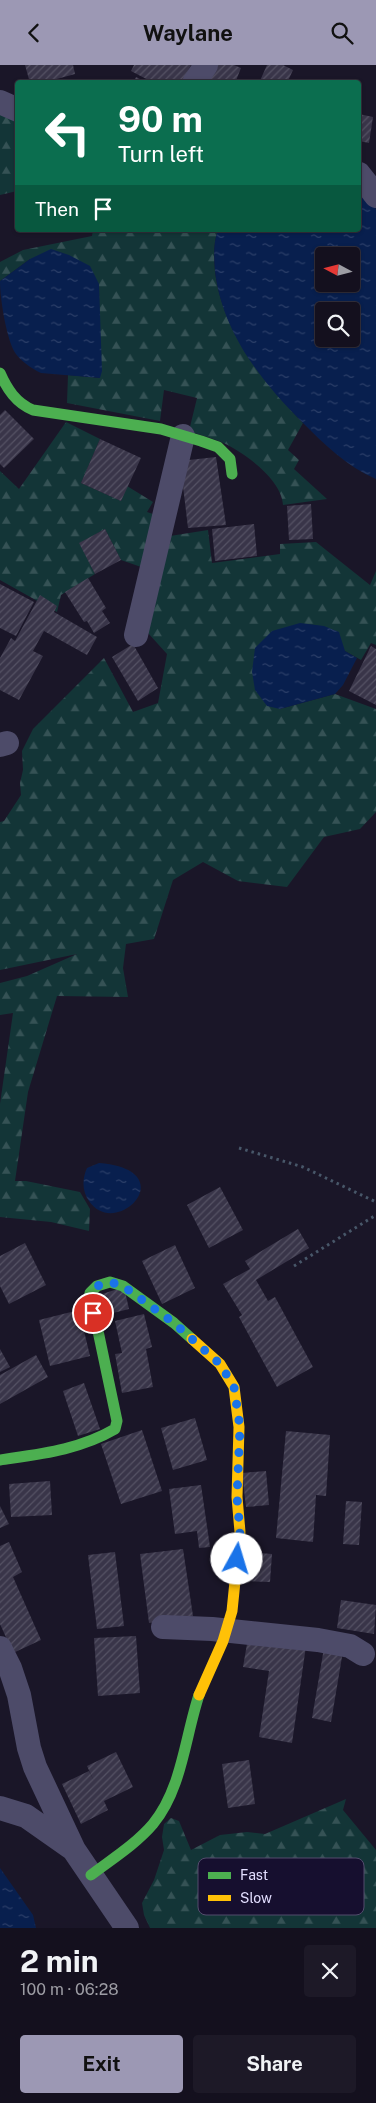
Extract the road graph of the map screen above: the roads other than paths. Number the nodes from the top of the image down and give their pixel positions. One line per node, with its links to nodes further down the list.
1 (206, 65): 2 (street)
2 (196, 80)
3 (0, 102): 4 (street)
4 (15, 109)
5 (361, 177): 6 (street)
6 (376, 196)
7 (0, 373): 8 (street)
8 (183, 436): 9 (street); 10 (street)
9 (232, 474)
10 (136, 635)
11 (0, 1460): 13 (street)
12 (163, 1627): 13 (street)
13 (226, 1631): 15 (street); 18 (street)
14 (0, 1648): 17 (street)
15 (363, 1654)
16 (0, 1808): 17 (street)
17 (74, 1850): 18 (street)
18 (91, 1875): 19 (street)
19 (127, 1928)

